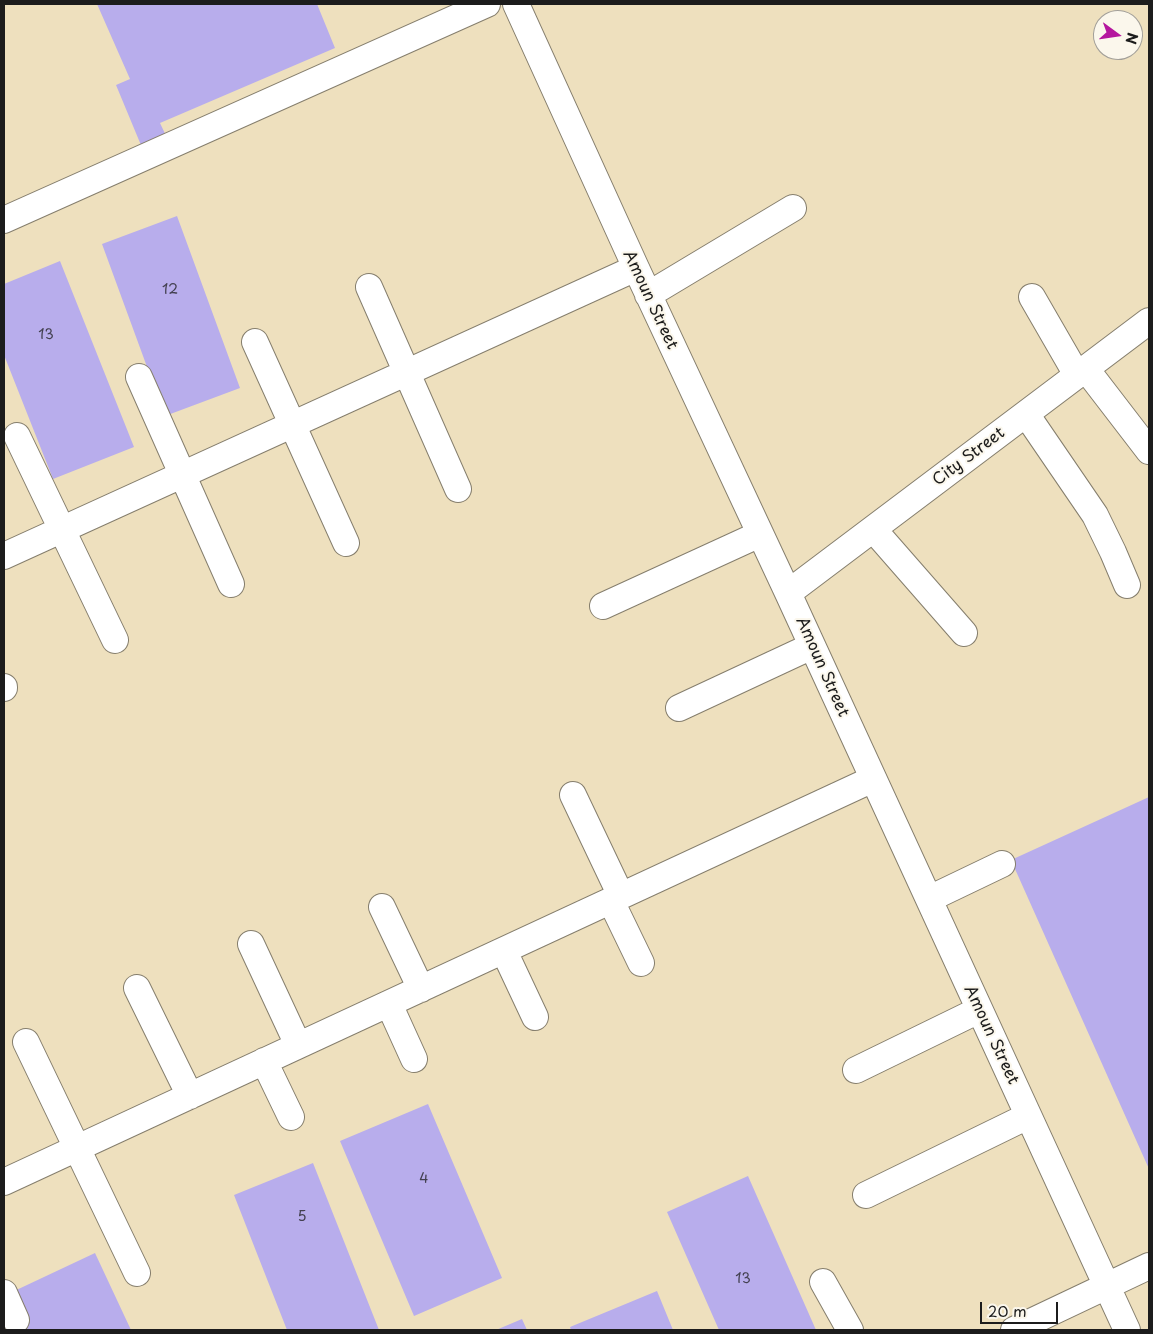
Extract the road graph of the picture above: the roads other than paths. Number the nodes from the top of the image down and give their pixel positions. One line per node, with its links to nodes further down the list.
1 (487, 4): 4 (lane)
2 (516, 4): 5 (lane, Amoun Street)
3 (792, 208): 7 (lane)
4 (4, 220)
5 (636, 268): 7 (lane, Amoun Street); 11 (lane)
6 (369, 287): 11 (lane)
7 (648, 295): 22 (lane, Amoun Street)
8 (1032, 297): 12 (lane)
9 (1149, 321): 12 (lane, City Street)
10 (255, 342): 15 (lane)
11 (407, 372): 15 (lane); 19 (lane)
12 (1082, 372): 14 (lane, City Street); 17 (lane)
13 (139, 377): 18 (lane)
14 (1026, 414): 21 (lane, City Street); 26 (lane)
15 (292, 425): 18 (lane); 23 (lane)
16 (18, 436): 20 (lane)
17 (1149, 451)
18 (182, 475): 20 (lane); 25 (lane)
19 (458, 489)
20 (62, 529): 24 (lane); 30 (lane)
21 (873, 529): 27 (lane, City Street); 29 (lane)
22 (760, 534): 27 (lane, Amoun Street); 28 (lane)
23 (346, 543)
24 (4, 556)
25 (231, 584)
26 (1127, 586)
27 (788, 592): 31 (lane, Amoun Street)
28 (603, 606)
29 (964, 633)
30 (116, 640)
31 (812, 646): 32 (lane); 33 (lane, Amoun Street)
32 (679, 708)
33 (873, 779): 36 (lane); 37 (lane, Amoun Street)
34 (573, 795): 36 (lane)
35 (1002, 864): 37 (lane)
36 (616, 898): 40 (lane); 41 (lane)
37 (929, 899): 45 (lane, Amoun Street)
38 (382, 907): 43 (lane)
39 (251, 944): 48 (lane)
40 (504, 951): 43 (lane); 46 (lane)
41 (641, 963)
42 (137, 988): 52 (lane)
43 (421, 989): 44 (lane)
44 (389, 1004): 48 (lane); 49 (lane)
45 (980, 1010): 51 (lane); 53 (lane, Amoun Street)
46 (535, 1017)
47 (26, 1042): 55 (lane)
48 (298, 1046): 50 (lane)
49 (414, 1058)
50 (264, 1061): 52 (lane); 54 (lane)
51 (856, 1070)
52 (190, 1096): 55 (lane)
53 (1028, 1116): 57 (lane); 61 (lane, Amoun Street)
54 (291, 1117)
55 (77, 1148): 56 (lane); 59 (lane)
56 (4, 1182)
57 (866, 1195)
58 (1149, 1266): 61 (lane)
59 (137, 1273)
60 (824, 1282): 64 (lane)
61 (1106, 1287): 65 (lane); 66 (lane, Amoun Street)
62 (4, 1293): 63 (lane)
63 (16, 1320)
64 (850, 1330)
65 (1014, 1330)
66 (1126, 1330)

